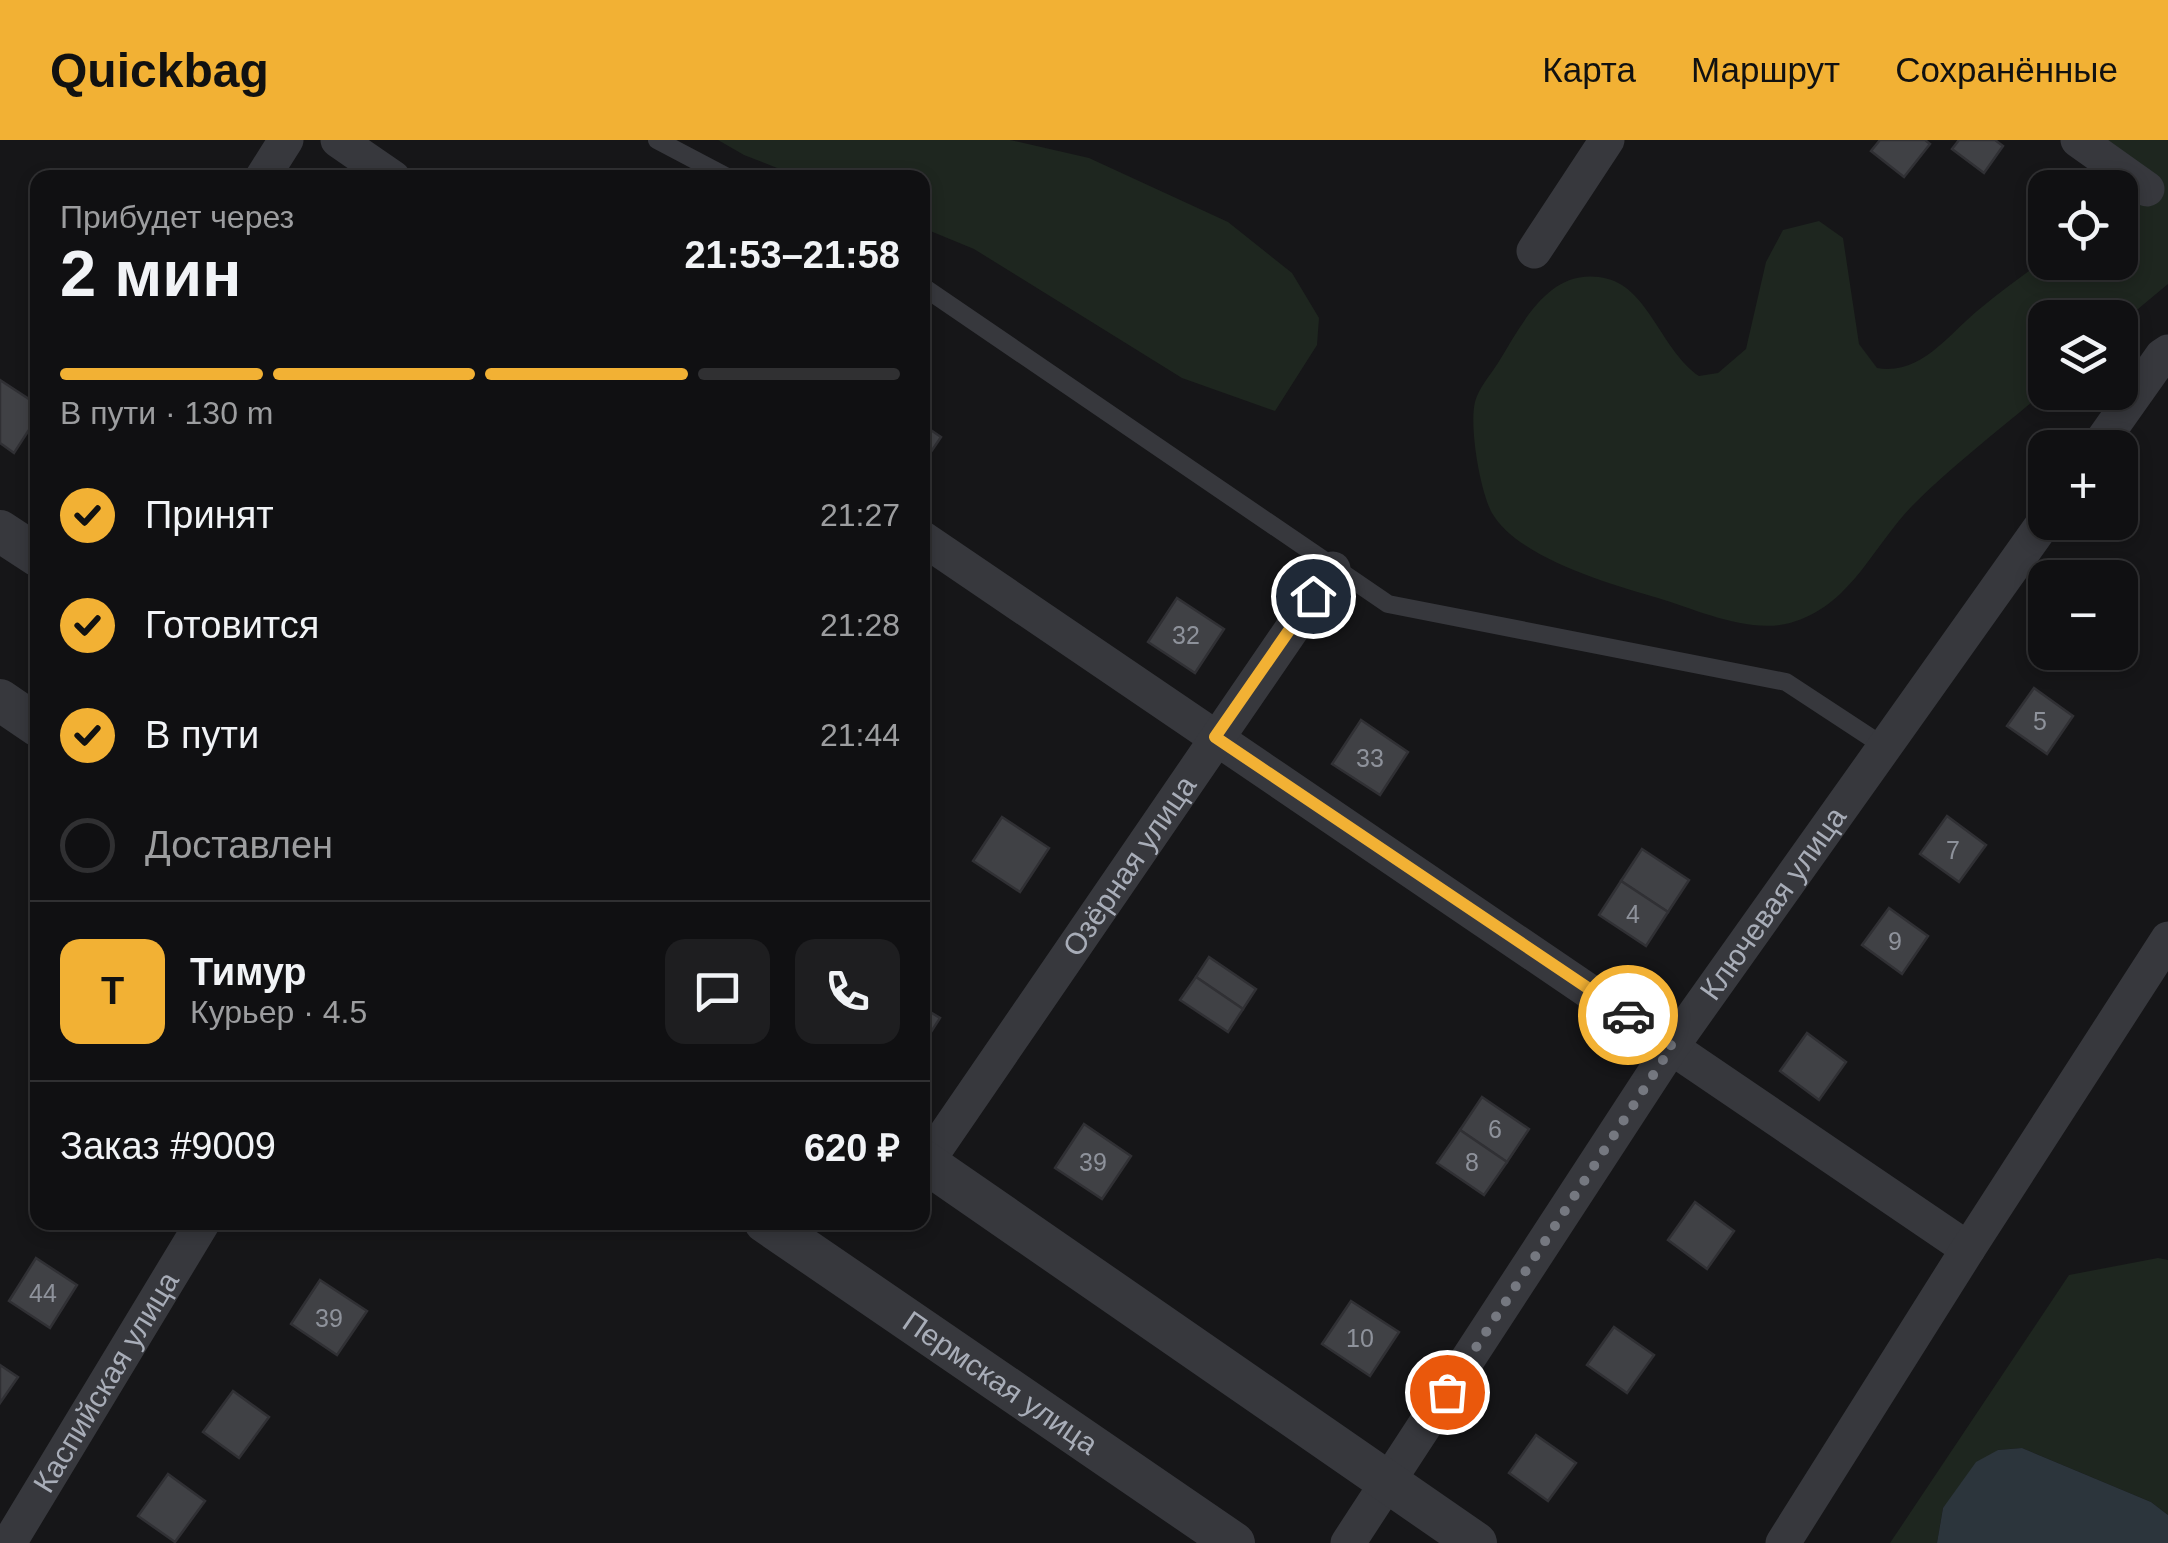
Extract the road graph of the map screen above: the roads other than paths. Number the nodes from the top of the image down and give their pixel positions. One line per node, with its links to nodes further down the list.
1 (286, 140): 6 (street)
2 (338, 140): 7 (street)
3 (657, 140): 8 (lane)
4 (1607, 140): 10 (street)
5 (2078, 140): 9 (street)
6 (267, 170)
7 (381, 170)
8 (715, 170)
9 (2147, 189)
10 (1534, 252)
11 (930, 291): 16 (lane)
12 (2166, 356): 13 (street)
13 (2110, 430)
14 (2031, 540): 20 (street, Ключевая улица)
15 (930, 543): 19 (street)
16 (1333, 568): 19 (street, Озёрная улица); 20 (lane)
17 (0, 700): 18 (street)
18 (30, 721)
19 (1215, 737): 22 (street); 23 (street, Озёрная улица)
20 (1884, 747): 22 (street, Ключевая улица)
21 (2168, 940): 27 (street)
22 (1672, 1046): 27 (street); 28 (street, Ключевая улица)
23 (930, 1153)
24 (930, 1166): 28 (street)
25 (198, 1230): 29 (street, Каспийская улица)
26 (777, 1230): 30 (street, Пермская улица)
27 (1968, 1249): 33 (street)
28 (1388, 1481): 31 (street, Ключевая улица); 32 (street)
29 (8, 1543)
30 (1234, 1543)
31 (1348, 1543)
32 (1476, 1543)
33 (1783, 1543)

